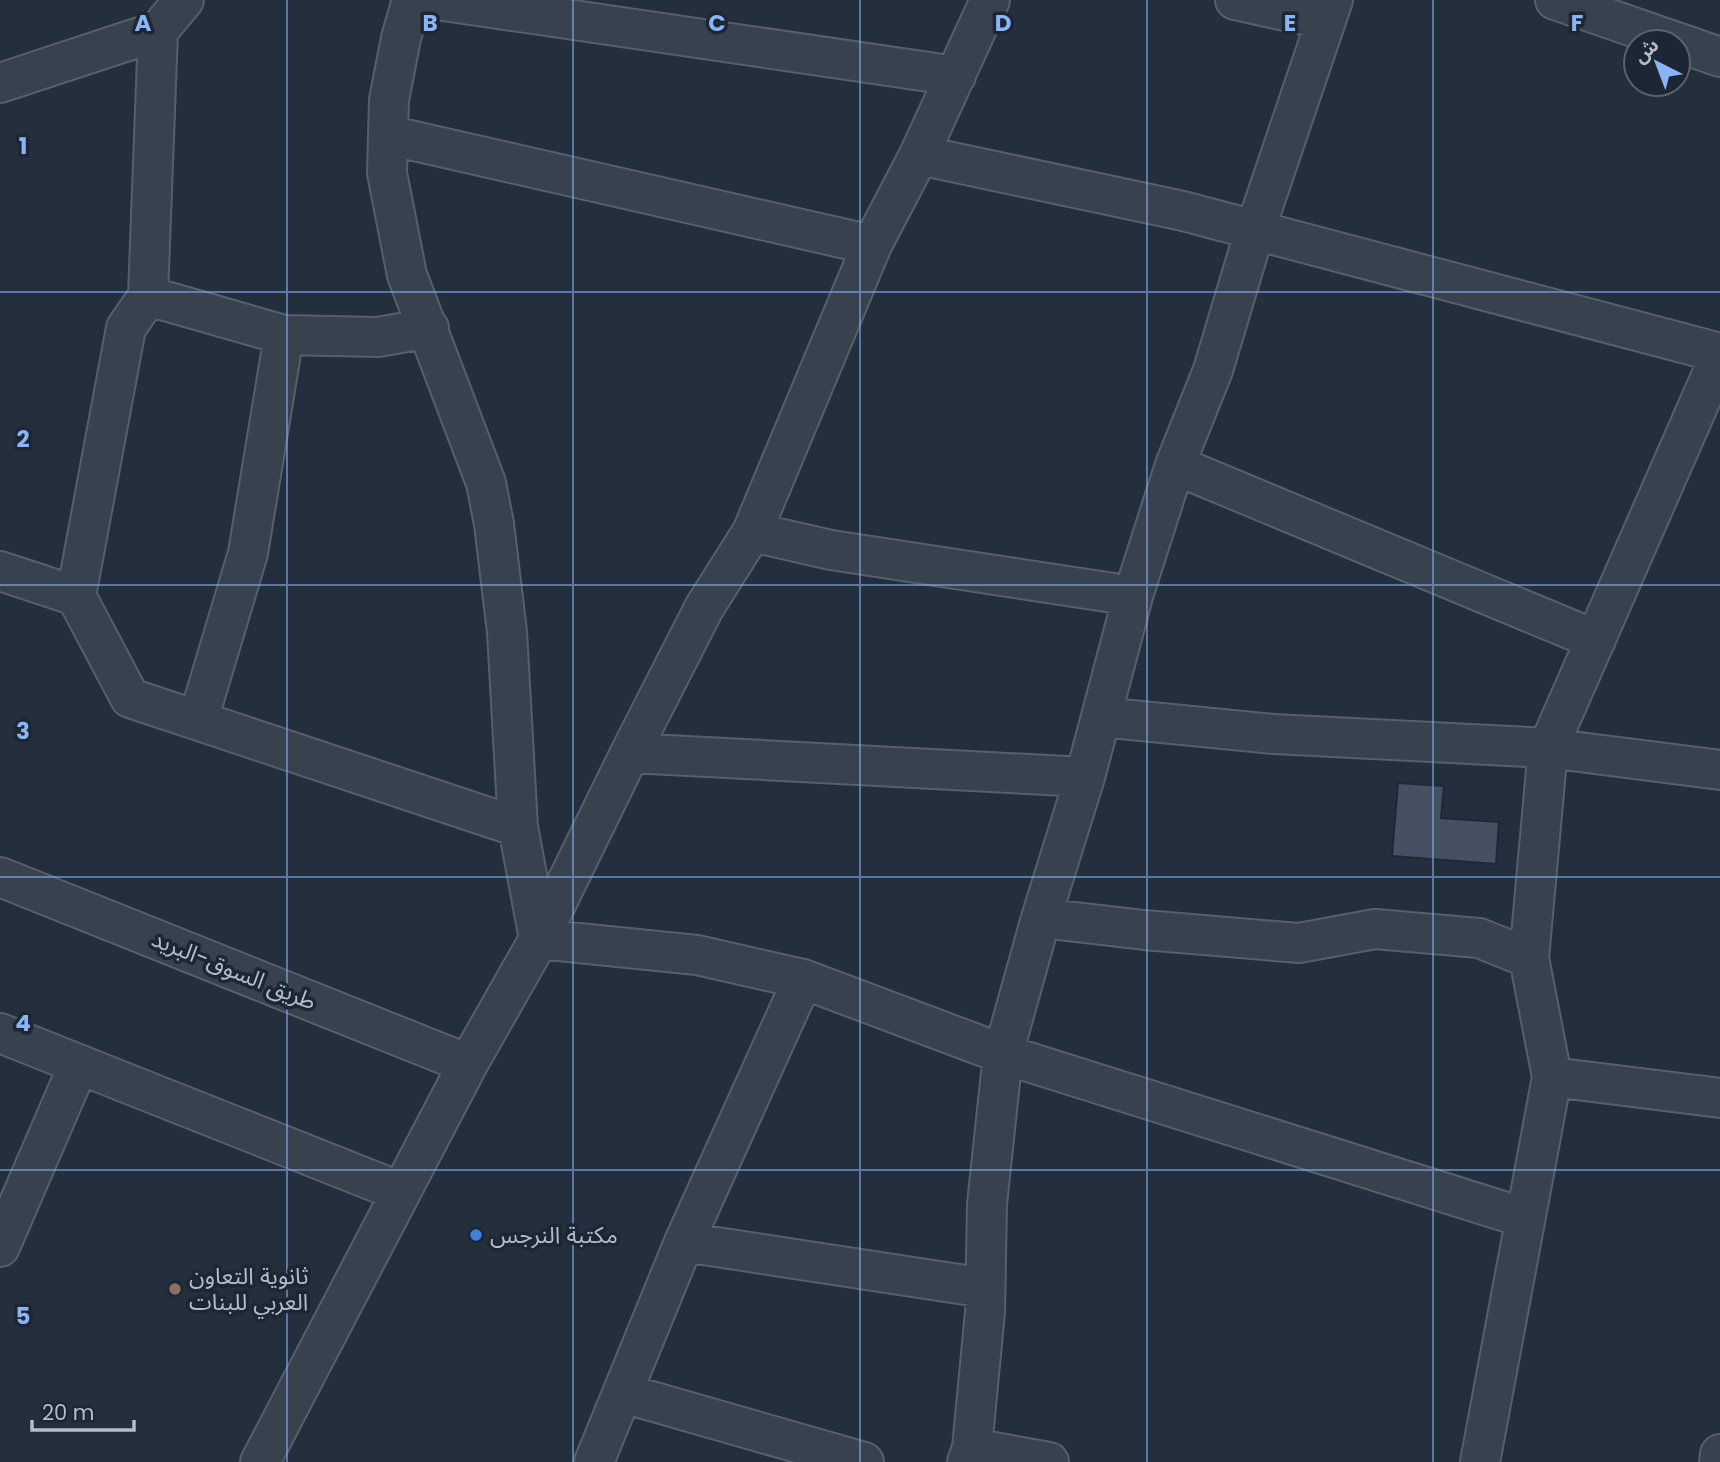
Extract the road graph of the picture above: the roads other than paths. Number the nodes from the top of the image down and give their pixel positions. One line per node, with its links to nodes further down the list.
1 (184, 0): 8 (street)
2 (412, 0): 12 (street)
3 (437, 0): 10 (street)
4 (990, 0): 10 (street)
5 (1235, 0): 7 (street)
6 (1563, 1): 9 (street)
7 (1330, 10): 14 (street)
8 (158, 31): 11 (street); 16 (street)
9 (1720, 57)
10 (956, 76): 13 (street)
11 (0, 83)
12 (388, 135): 15 (street); 17 (street)
13 (919, 155): 14 (street); 15 (street)
14 (1255, 230): 19 (street); 20 (street)
15 (872, 245): 21 (street)
16 (148, 296): 18 (street); 23 (street)
17 (429, 328): 18 (street); 32 (street)
18 (284, 335): 27 (street)
19 (1720, 355): 25 (street)
20 (1175, 465): 24 (street); 25 (street)
21 (752, 532): 24 (street); 29 (street)
22 (0, 571): 23 (street)
23 (76, 596): 27 (street)
24 (1133, 597): 26 (street)
25 (1596, 640): 28 (street)
26 (1101, 717): 28 (street); 31 (street)
27 (198, 720): 32 (street)
28 (1548, 748): 30 (street); 36 (street)
29 (630, 753): 31 (street); 35 (street)
30 (1720, 770)
31 (1085, 777): 34 (street)
32 (518, 827): 35 (street)
33 (0, 877): 41 (street, طريق السوق-البريد)
34 (1041, 918): 36 (street); 39 (street)
35 (539, 939): 37 (street); 41 (street)
36 (1529, 958): 42 (street)
37 (803, 979): 39 (street); 46 (street)
38 (0, 1033): 40 (street)
39 (1003, 1054): 45 (street); 48 (street)
40 (79, 1064): 44 (street); 47 (street)
41 (468, 1064): 44 (street)
42 (1552, 1077): 43 (street); 45 (street)
43 (1720, 1098)
44 (401, 1192): 52 (street)
45 (1525, 1219): 56 (street)
46 (684, 1242): 48 (street); 49 (street)
47 (0, 1247)
48 (985, 1288): 51 (street)
49 (623, 1393): 53 (street); 54 (street)
50 (1720, 1454): 57 (street)
51 (970, 1455): 55 (street)
52 (260, 1462)
53 (594, 1462)
54 (863, 1462)
55 (1049, 1462)
56 (1480, 1462)
57 (1718, 1462)

